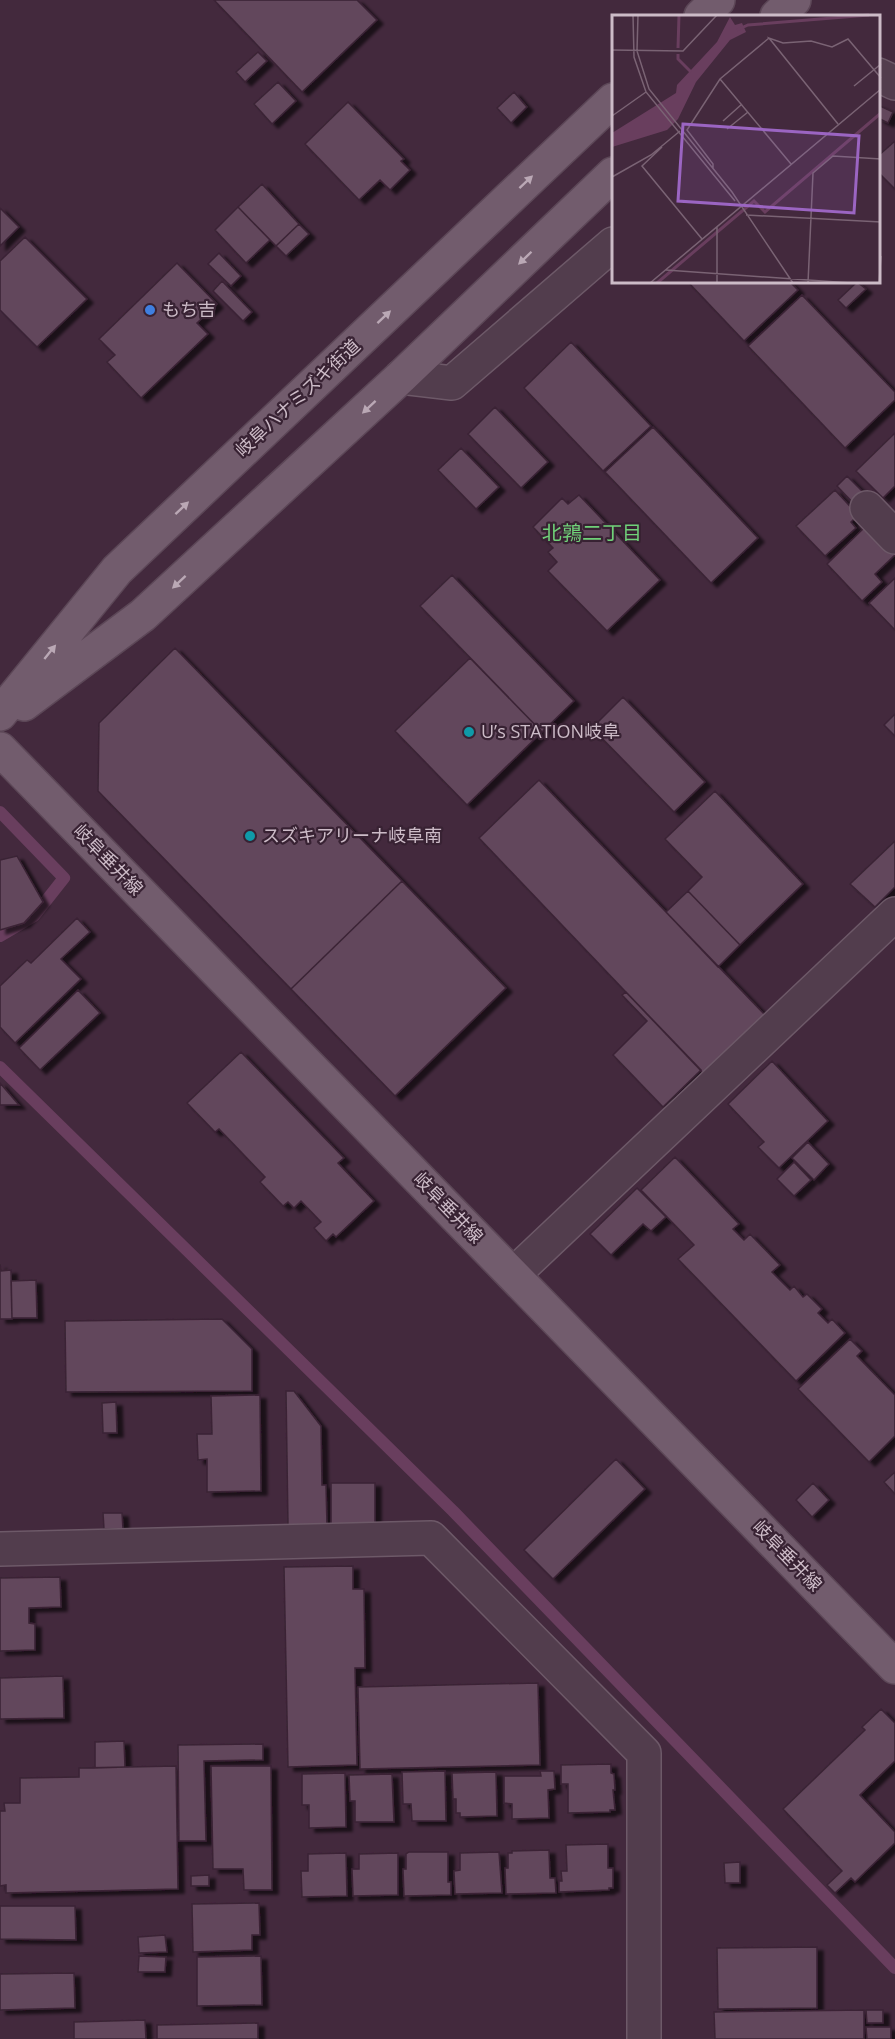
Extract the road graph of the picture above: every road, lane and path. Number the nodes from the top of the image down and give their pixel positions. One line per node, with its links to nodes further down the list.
1 (718, 0): 3 (main road)
2 (794, 0): 4 (main road)
3 (702, 15)
4 (778, 15)
5 (880, 76): 6 (street)
6 (895, 83)
7 (612, 101): 13 (main road, 岐阜ハナミズキ街道, one-way to 7)
8 (612, 175): 10 (main road, one-way to 10)
9 (612, 245): 10 (street)
10 (401, 377): 14 (main road, one-way to 14)
11 (867, 508): 12 (street)
12 (895, 537)
13 (0, 714)
14 (0, 721)
15 (0, 749): 17 (main road, 岐阜垂井線)
16 (895, 914): 17 (street)
17 (513, 1275): 19 (main road, 岐阜垂井線)
18 (0, 1549): 20 (street)
19 (895, 1667)
20 (645, 2039)

